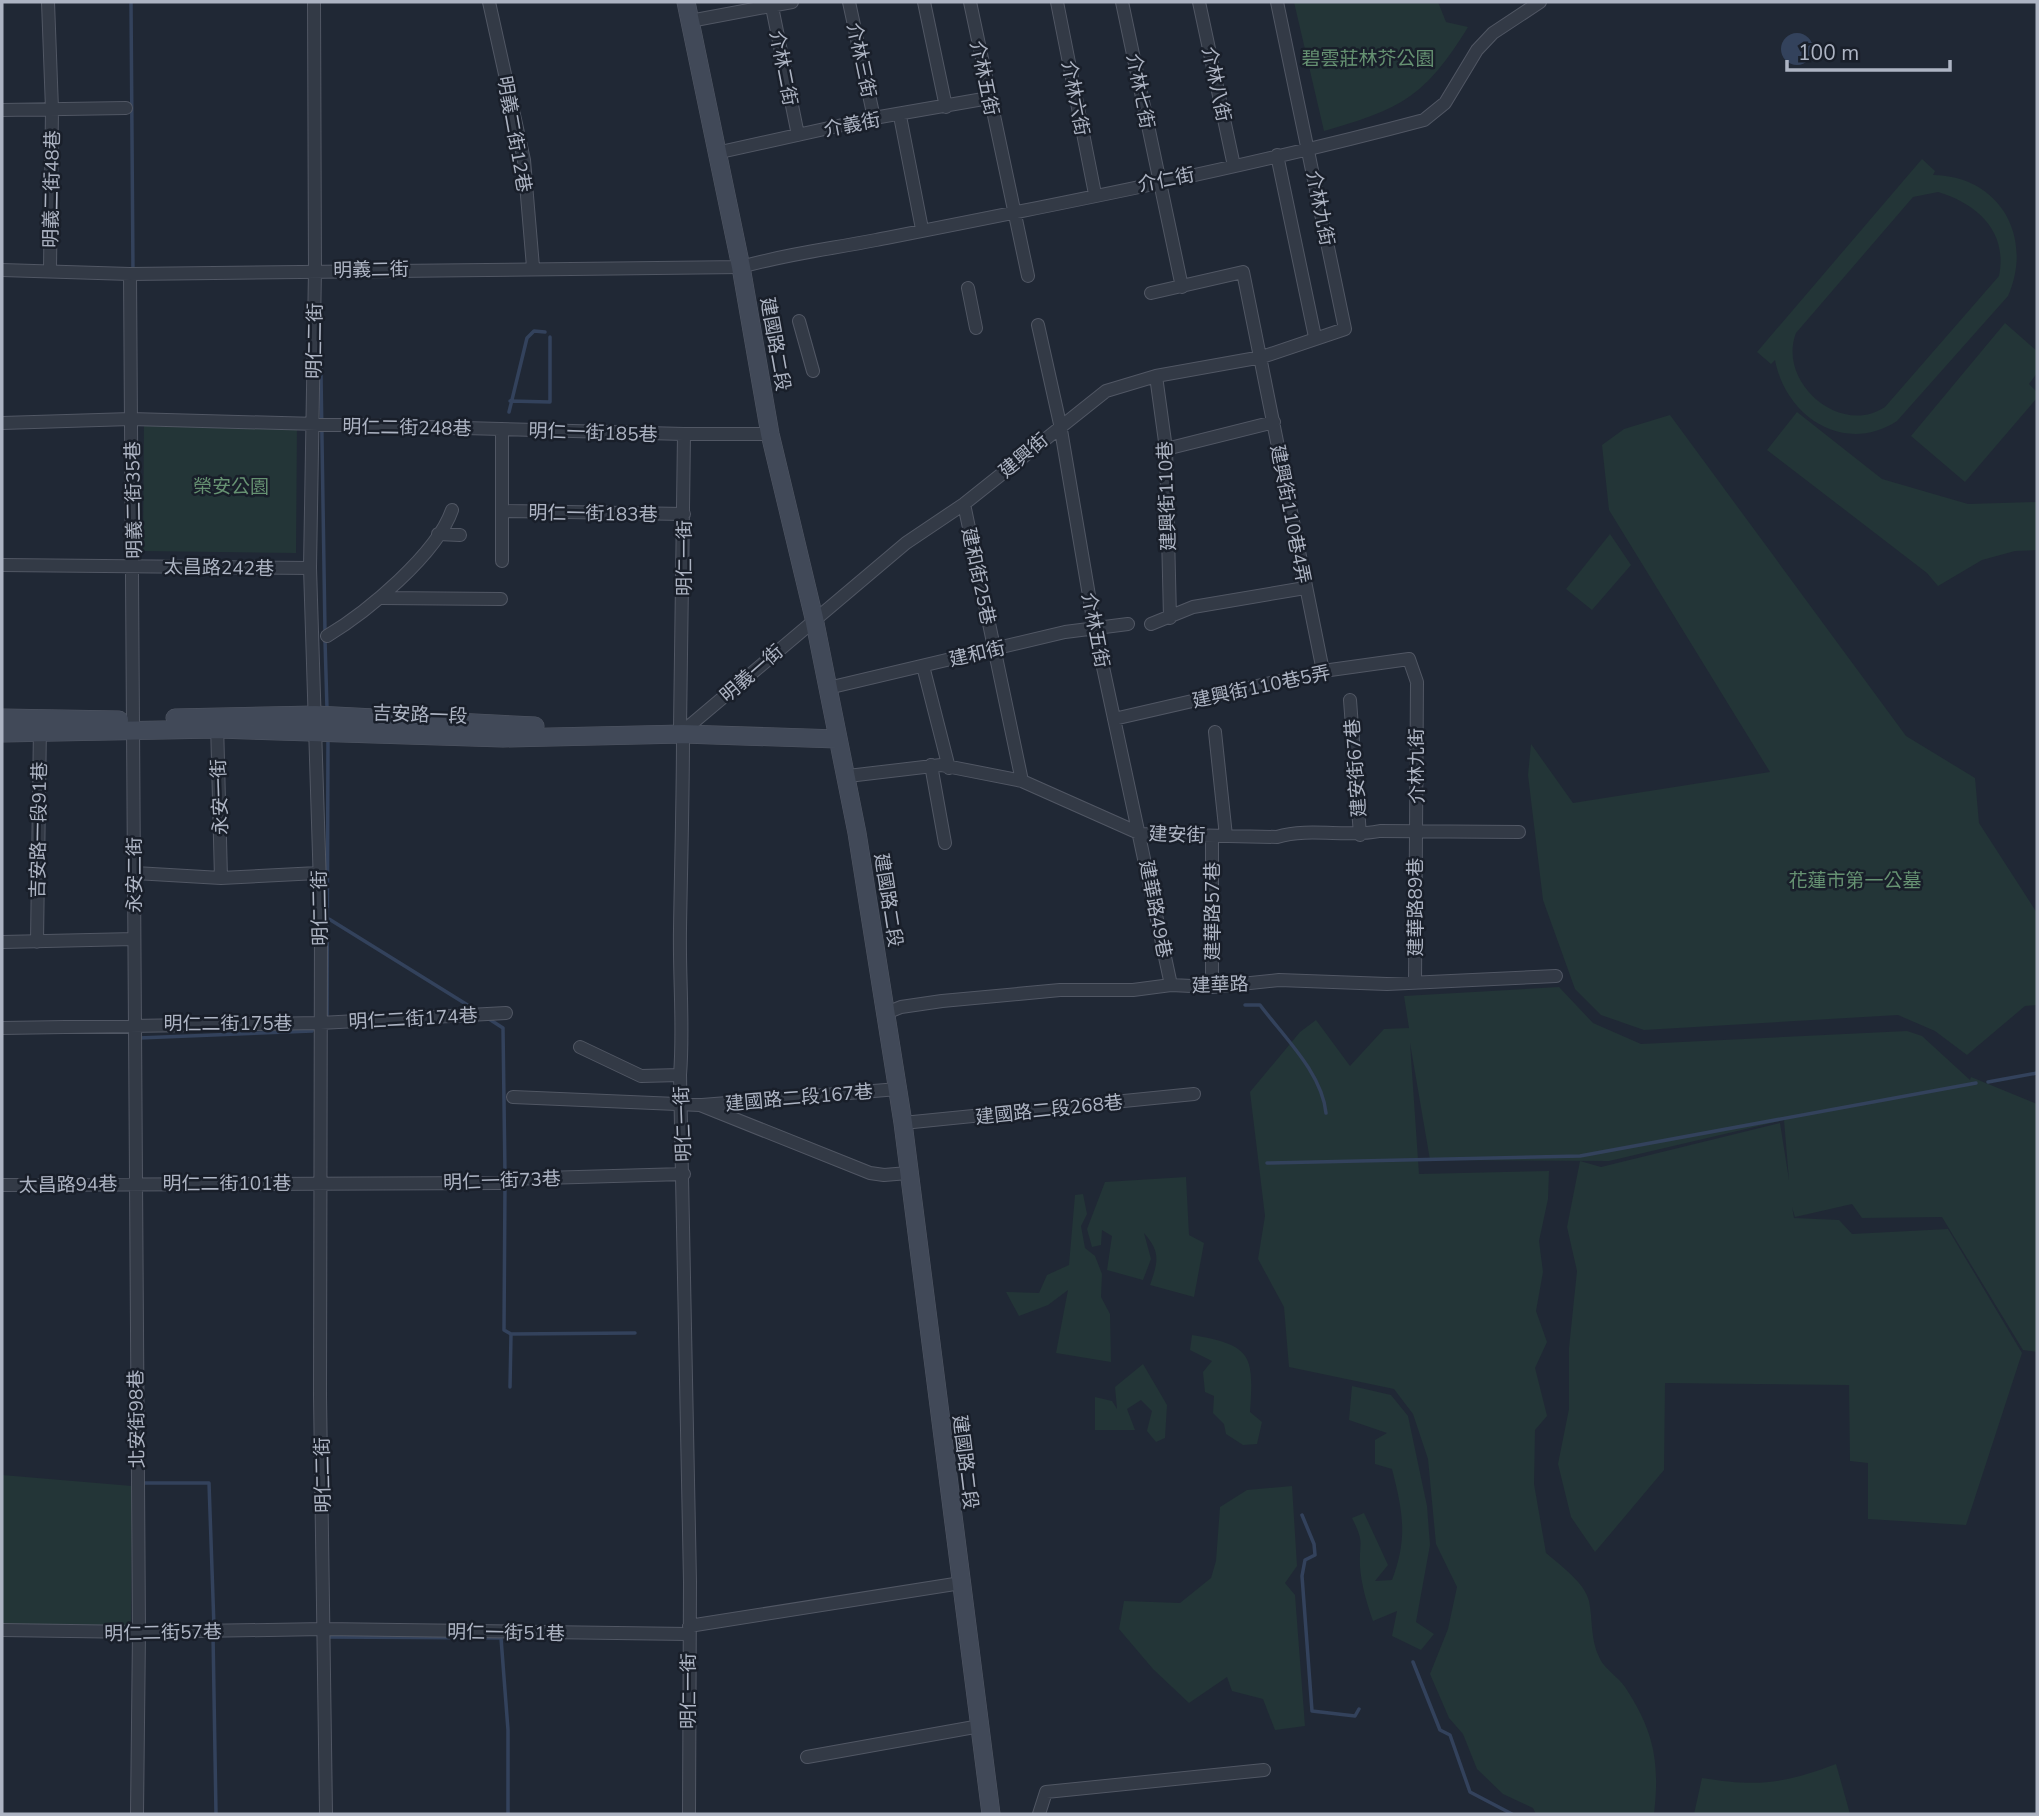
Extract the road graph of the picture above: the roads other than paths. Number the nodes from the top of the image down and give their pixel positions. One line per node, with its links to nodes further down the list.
1 (47, 2): 18 (street, 明義二街48巷)
2 (314, 2): 36 (street, 明仁二街)
3 (489, 2): 32 (street, 明義二街12巷)
4 (686, 2): 15 (street, 建國路二段)
5 (792, 2): 14 (street)
6 (849, 2): 22 (street, 介林三街)
7 (924, 2): 17 (street)
8 (970, 2): 16 (street, 介林五街)
9 (1057, 2): 29 (street, 介林六街)
10 (1122, 2): 28 (street, 介林七街)
11 (1199, 2): 27 (street, 介林八街)
12 (1277, 2): 24 (street, 介林九街)
13 (1540, 2): 24 (street, 介仁街)
14 (772, 4): 15 (street); 23 (street, 介林二街)
15 (690, 21): 25 (street, 建國路二段)
16 (989, 98): 17 (street, 介義街); 30 (street, 介林五街)
17 (946, 107): 21 (street, 介義街)
18 (52, 108): 19 (street); 20 (street); 34 (street, 明義二街48巷)
19 (126, 108)
20 (2, 110)
21 (900, 116): 22 (street, 介義街); 31 (street)
22 (874, 118): 23 (street, 介義街)
23 (797, 135): 25 (street, 介義街)
24 (1309, 147): 26 (street, 介仁街); 45 (street, 介林九街)
25 (716, 153): 33 (street, 建國路二段)
26 (1277, 155): 27 (street, 介仁街); 45 (street)
27 (1234, 166): 28 (street, 介仁街)
28 (1158, 180): 29 (street, 介仁街); 39 (street, 介林七街)
29 (1095, 194): 30 (street, 介仁街)
30 (1014, 211): 31 (street, 介仁街); 38 (street, 介林五街)
31 (922, 229): 33 (street, 介仁街)
32 (533, 267): 33 (street, 明義二街); 36 (street, 明義二街)
33 (741, 267): 56 (street, 建國路二段)
34 (50, 269): 35 (street, 明義二街); 37 (street, 明義二街)
35 (2, 270)
36 (315, 270): 37 (street, 明義二街); 52 (street, 明仁二街)
37 (130, 274): 49 (street, 明義二街35巷)
38 (1028, 276)
39 (1182, 287): 41 (street); 46 (street, 建興街110巷4弄)
40 (968, 288): 44 (street)
41 (1152, 293)
42 (799, 321): 47 (street)
43 (1038, 325): 53 (street, 介林五街)
44 (976, 328)
45 (1315, 337): 46 (street, 介林九街)
46 (1262, 357): 48 (street, 建興街); 50 (street, 建興街110巷4弄)
47 (813, 371)
48 (1156, 376): 53 (street, 建興街); 57 (street, 建興街110巷)
49 (131, 419): 51 (street, 明仁二街248巷); 52 (street, 明仁二街248巷); 66 (street, 明義二街35巷)
50 (1274, 422): 57 (street); 68 (street, 建興街110巷4弄)
51 (2, 423)
52 (313, 425): 54 (street, 明仁二街248巷); 67 (street, 明仁二街)
53 (1060, 425): 58 (street, 建興街); 75 (street, 介林五街)
54 (502, 429): 55 (street, 明仁一街185巷); 60 (street)
55 (684, 434): 56 (street, 明仁一街185巷); 61 (street, 明仁一街)
56 (770, 434): 71 (street, 建國路二段)
57 (1166, 449): 72 (street, 建興街110巷)
58 (964, 504): 71 (street, 建興街); 77 (street, 建和街25巷)
59 (452, 510): 62 (street)
60 (502, 511): 61 (street, 明仁一街183巷); 64 (street)
61 (684, 514): 89 (street, 明仁一街)
62 (438, 534): 63 (street); 69 (street)
63 (460, 535)
64 (502, 561)
65 (2, 565): 66 (street, 太昌路242巷)
66 (134, 566): 67 (street, 太昌路242巷); 87 (street, 明義二街35巷)
67 (310, 568): 86 (street, 明仁二街)
68 (1305, 588): 72 (street); 80 (street, 建興街110巷4弄)
69 (382, 598): 70 (street); 76 (street)
70 (501, 600)
71 (814, 618): 81 (street, 建國路二段); 89 (street, 明義一街)
72 (1170, 618): 74 (street)
73 (1128, 624): 75 (street, 建和街)
74 (1150, 624)
75 (1095, 629): 77 (street, 建和街); 84 (street, 介林五街)
76 (327, 636)
77 (994, 649): 79 (street, 建和街); 96 (street, 建和街25巷)
78 (1409, 659): 80 (street, 建興街110巷5弄); 97 (street, 介林九街)
79 (923, 666): 81 (street, 建和街); 94 (street)
80 (1323, 671): 84 (street, 建興街110巷5弄)
81 (828, 688): 92 (street, 建國路二段)
82 (1350, 700): 100 (street, 建安街67巷)
83 (2, 718): 88 (street, 吉安路一段)
84 (1114, 719): 99 (street, 介林五街)
85 (217, 722): 86 (street, 吉安路一段); 87 (street, 吉安路一段); 106 (street, 永安一街)
86 (315, 723): 89 (street, 吉安路一段); 105 (street, 明仁二街)
87 (133, 725): 88 (street, 吉安路一段); 104 (street, 永安二街)
88 (40, 726): 91 (street, 吉安路一段); 109 (street, 吉安路一段91巷)
89 (684, 730): 92 (street, 吉安路一段); 120 (street, 明仁一街)
90 (1214, 732): 102 (street)
91 (2, 733)
92 (837, 734): 95 (street, 建國路二段)
93 (930, 765): 94 (street, 建安街); 95 (street, 建安街); 103 (street)
94 (949, 768): 96 (street, 建安街)
95 (848, 776): 115 (street, 建國路二段)
96 (1022, 781): 99 (street, 建安街)
97 (1415, 831): 98 (street, 建安街); 100 (street, 建安街); 111 (street, 建華路89巷)
98 (1519, 832)
99 (1141, 834): 101 (street, 建安街); 112 (street, 建華路49巷)
100 (1360, 835): 102 (street, 建安街)
101 (1212, 836): 102 (street, 建安街); 113 (street, 建華路57巷)
102 (1226, 836)
103 (945, 843)
104 (135, 873): 106 (street); 107 (street, 永安二街)
105 (318, 873): 106 (street); 116 (street, 明仁二街)
106 (221, 878)
107 (134, 939): 109 (street); 117 (street, 永安二街)
108 (2, 942): 109 (street)
109 (37, 942)
110 (1556, 976): 111 (street, 建華路)
111 (1415, 983): 113 (street, 建華路)
112 (1171, 985): 113 (street, 建華路); 115 (street, 建華路)
113 (1212, 987)
114 (506, 1013): 116 (street, 明仁二街174巷)
115 (886, 1013): 121 (street, 建國路二段)
116 (320, 1023): 117 (street, 明仁二街175巷); 130 (street, 明仁二街)
117 (136, 1024): 118 (street, 明仁二街175巷); 129 (street, 北安街98巷)
118 (2, 1028)
119 (580, 1047): 120 (street)
120 (680, 1075): 124 (street, 明仁一街)
121 (898, 1089): 125 (street, 建國路二段167巷); 126 (street, 建國路二段)
122 (1194, 1094): 126 (street, 建國路二段268巷)
123 (513, 1097): 124 (street)
124 (682, 1104): 125 (street); 128 (street, 明仁一街)
125 (700, 1105): 127 (street)
126 (903, 1123): 127 (street, 建國路二段)
127 (908, 1173): 132 (street, 建國路二段)
128 (684, 1174): 130 (street, 明仁一街73巷); 135 (street, 明仁一街)
129 (134, 1183): 130 (street, 明仁二街101巷); 131 (street, 太昌路94巷); 136 (street, 北安街98巷)
130 (321, 1183): 133 (street, 明仁二街)
131 (2, 1185)
132 (961, 1583): 135 (street, 明仁一街51巷); 137 (street, 建國路二段)
133 (324, 1629): 135 (street, 明仁一街51巷); 136 (street, 明仁二街57巷); 141 (street, 明仁二街)
134 (2, 1630): 136 (street, 明仁二街57巷)
135 (688, 1630): 142 (street, 明仁一街)
136 (139, 1632): 140 (street, 北安街98巷)
137 (980, 1726): 138 (street); 143 (street, 建國路二段)
138 (807, 1757)
139 (1264, 1770): 144 (street)
140 (137, 1814)
141 (326, 1814)
142 (689, 1814)
143 (991, 1814)
144 (1040, 1814)

